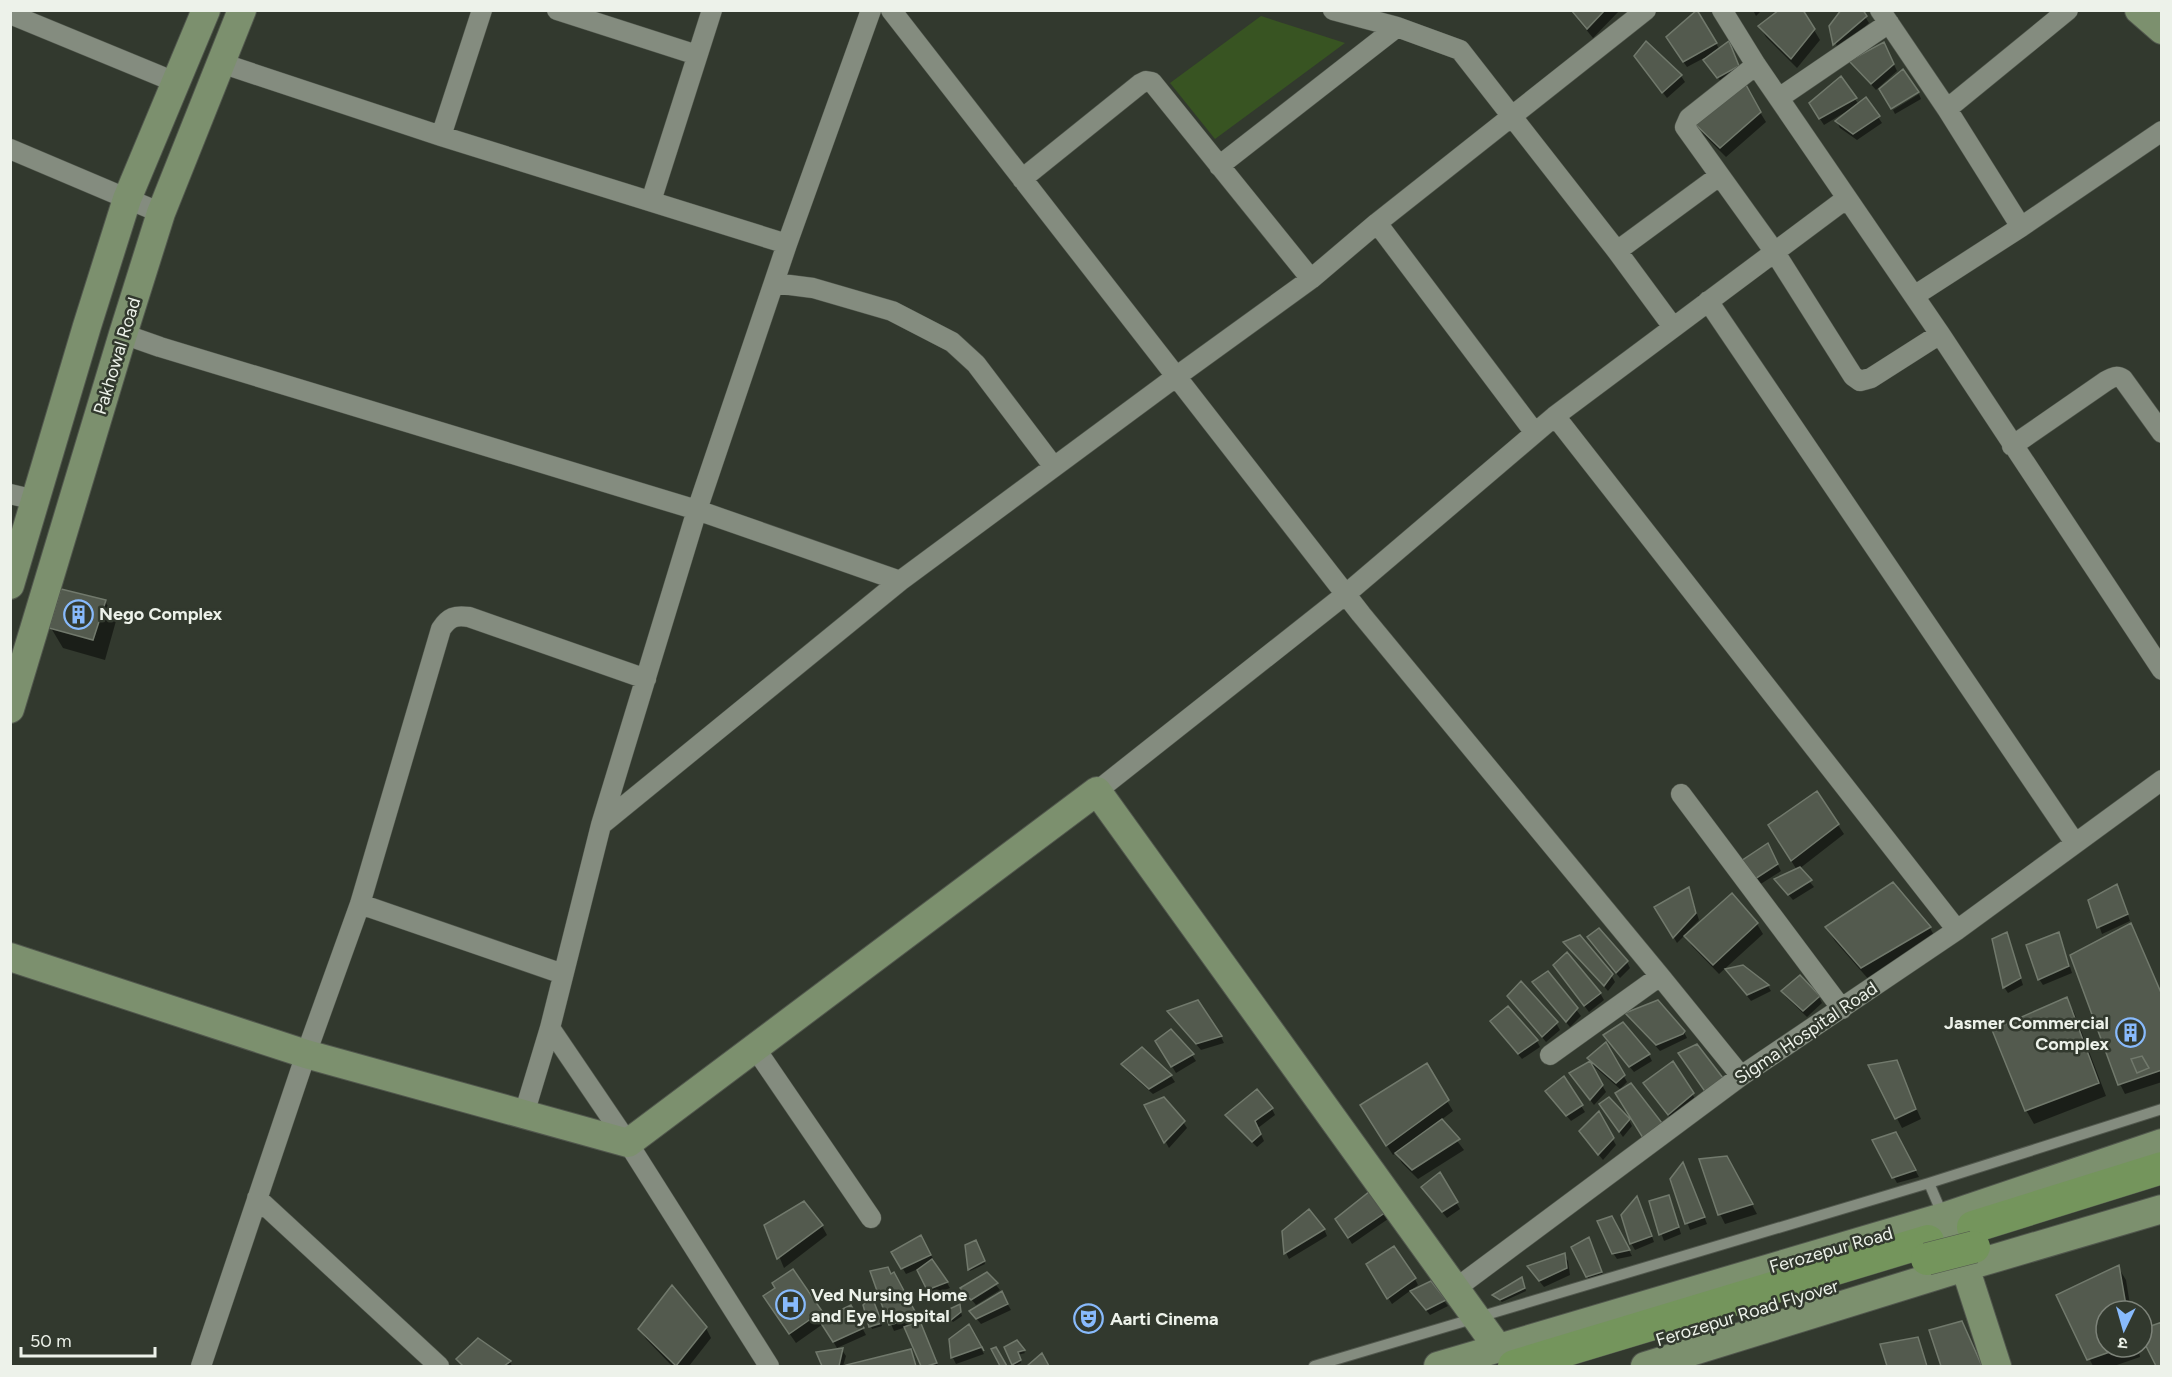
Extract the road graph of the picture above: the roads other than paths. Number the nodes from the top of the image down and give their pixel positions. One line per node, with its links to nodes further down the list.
1 (206, 10): 20 (street, Pakhowal Road)
2 (242, 10): 18 (street, Pakhowal Road)
3 (482, 10): 25 (street)
4 (557, 10): 17 (street)
5 (712, 10): 17 (street)
6 (871, 10): 36 (street)
7 (891, 10): 29 (street)
8 (1332, 10): 15 (street)
9 (1646, 10): 23 (street)
10 (1722, 10): 19 (street)
11 (2068, 10): 22 (street)
12 (2139, 10): 16 (street)
13 (10, 14): 20 (street)
14 (1884, 17): 21 (street); 22 (street)
15 (1396, 27): 23 (street); 27 (street)
16 (2162, 30)
17 (697, 55): 32 (street)
18 (221, 63): 25 (street); 33 (street, Pakhowal Road)
19 (1756, 65): 21 (street); 28 (street)
20 (176, 82): 31 (street, Pakhowal Road)
21 (1779, 98): 30 (street)
22 (1947, 109): 35 (street)
23 (1510, 117): 34 (street); 37 (street)
24 (2162, 131): 35 (street)
25 (441, 136): 32 (street)
26 (10, 149): 31 (street)
27 (1219, 166): 29 (street); 39 (street)
28 (1719, 176): 37 (street); 38 (street)
29 (1022, 179): 46 (street)
30 (1847, 198): 38 (street); 41 (street)
31 (127, 199): 33 (street); 52 (street, Pakhowal Road)
32 (651, 201): 36 (street)
33 (161, 213): 44 (street, Pakhowal Road)
34 (1377, 223): 39 (street); 48 (street)
35 (2021, 227): 41 (street)
36 (787, 244): 40 (street)
37 (1617, 251): 43 (street)
38 (1774, 251): 42 (street); 45 (street)
39 (1311, 279): 46 (street)
40 (774, 283): 51 (street); 53 (street)
41 (1914, 296): 45 (street)
42 (1708, 301): 43 (street); 64 (street)
43 (1673, 327): 47 (street)
44 (123, 334): 53 (street); 59 (street, Pakhowal Road)
45 (1940, 334): 50 (street)
46 (1177, 376): 51 (street); 56 (street)
47 (1555, 416): 48 (street); 66 (street)
48 (1535, 433): 56 (street)
49 (2162, 433): 50 (street)
50 (2012, 446): 57 (street)
51 (1054, 467): 54 (street)
52 (23, 497): 55 (street, Pakhowal Road)
53 (697, 510): 54 (street); 58 (street)
54 (900, 581): 63 (street)
55 (10, 585)
56 (1346, 594): 61 (street); 69 (street)
57 (2162, 670)
58 (646, 679): 63 (street); 65 (street)
59 (10, 709)
60 (2162, 780): 64 (street, Sigma Hospital Road)
61 (1097, 791): 72 (street); 88 (street)
62 (1680, 794): 70 (street)
63 (601, 825): 68 (street)
64 (2075, 843): 66 (street, Sigma Hospital Road)
65 (360, 904): 68 (street); 73 (street)
66 (1957, 930): 70 (street, Sigma Hospital Road)
67 (10, 957): 73 (street)
68 (562, 974): 71 (street)
69 (1660, 976): 74 (street); 75 (street)
70 (1842, 1009): 75 (street, Sigma Hospital Road)
71 (550, 1028): 77 (street); 78 (street)
72 (755, 1048): 78 (street); 85 (street)
73 (306, 1054): 77 (street); 83 (street)
74 (1550, 1054)
75 (1741, 1076): 88 (street, Sigma Hospital Road)
76 (2162, 1109): 81 (lane)
77 (524, 1114): 78 (street)
78 (628, 1143): 94 (street)
79 (2162, 1143): 86 (street)
80 (2162, 1168): 87 (main road)
81 (1929, 1184): 86 (lane); 89 (lane)
82 (2162, 1188): 87 (main road)
83 (257, 1198): 92 (street); 93 (street)
84 (2162, 1209): 87 (street)
85 (871, 1218)
86 (1933, 1239): 87 (main road, bridge); 90 (main road, Ferozepur Road Flyover); 97 (main road, Ferozepur Road Flyover)
87 (1971, 1247): 91 (street); 99 (street)
88 (1455, 1290): 89 (street)
89 (1476, 1318): 90 (street); 95 (lane)
90 (1506, 1357): 96 (street)
91 (1686, 1360): 98 (street)
92 (207, 1363)
93 (439, 1366)
94 (769, 1366)
95 (1314, 1366)
96 (1438, 1366)
97 (1568, 1366)
98 (1645, 1366)
99 (1997, 1366)

